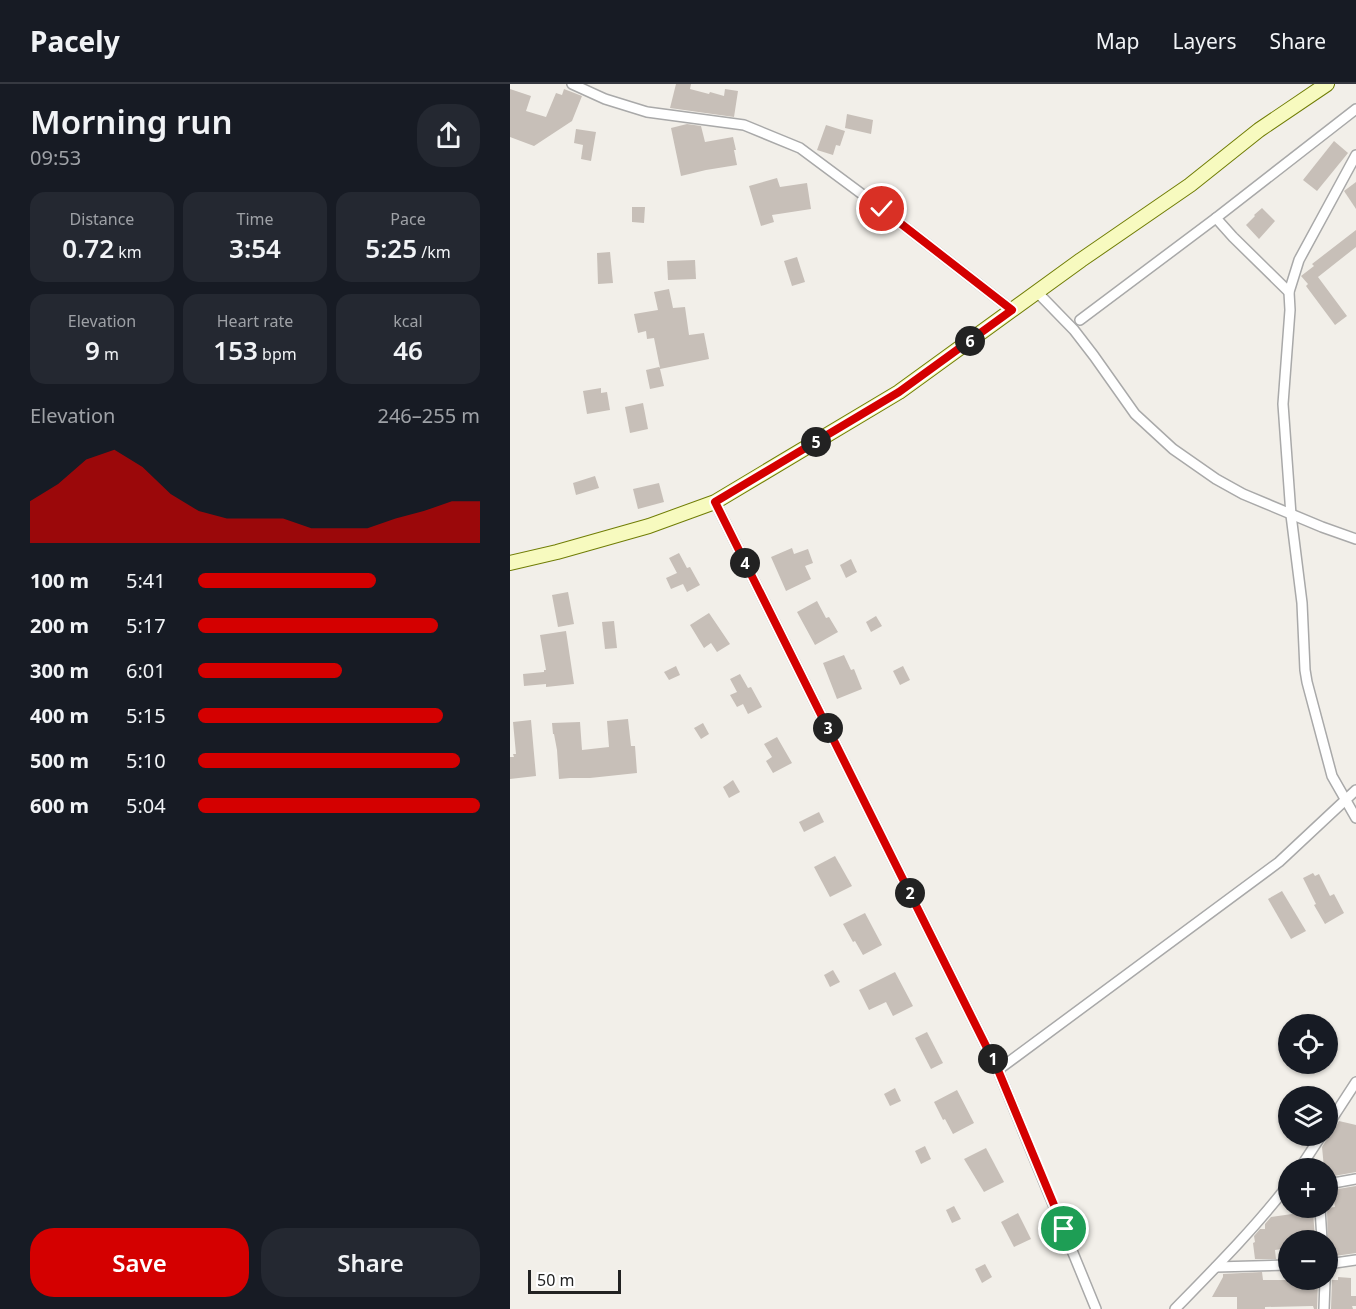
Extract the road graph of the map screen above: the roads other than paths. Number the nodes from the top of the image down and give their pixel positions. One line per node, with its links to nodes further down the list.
1 (572, 84): 8 (street)
2 (1327, 84): 6 (street)
3 (1356, 109): 5 (street)
4 (1356, 155): 7 (street)
5 (1216, 218): 7 (street); 9 (street)
6 (1037, 292): 8 (street); 11 (street)
7 (1289, 292): 11 (street)
8 (1012, 310): 10 (street)
9 (1080, 320)
10 (715, 502): 13 (street); 17 (street)
11 (1291, 515): 12 (street); 15 (street)
12 (1356, 539)
13 (510, 563)
14 (1356, 790): 15 (street)
15 (1346, 799): 16 (street); 17 (street)
16 (1356, 818)
17 (998, 1070): 28 (street)
18 (1356, 1082): 19 (street)
19 (1338, 1110)
20 (1356, 1179): 21 (street)
21 (1338, 1182)
22 (1278, 1198): 26 (street)
23 (1356, 1260): 24 (street)
24 (1338, 1263)
25 (1278, 1265): 26 (street)
26 (1216, 1267): 29 (street)
27 (1324, 1290): 30 (street)
28 (1096, 1309)
29 (1175, 1309)
30 (1324, 1309)

